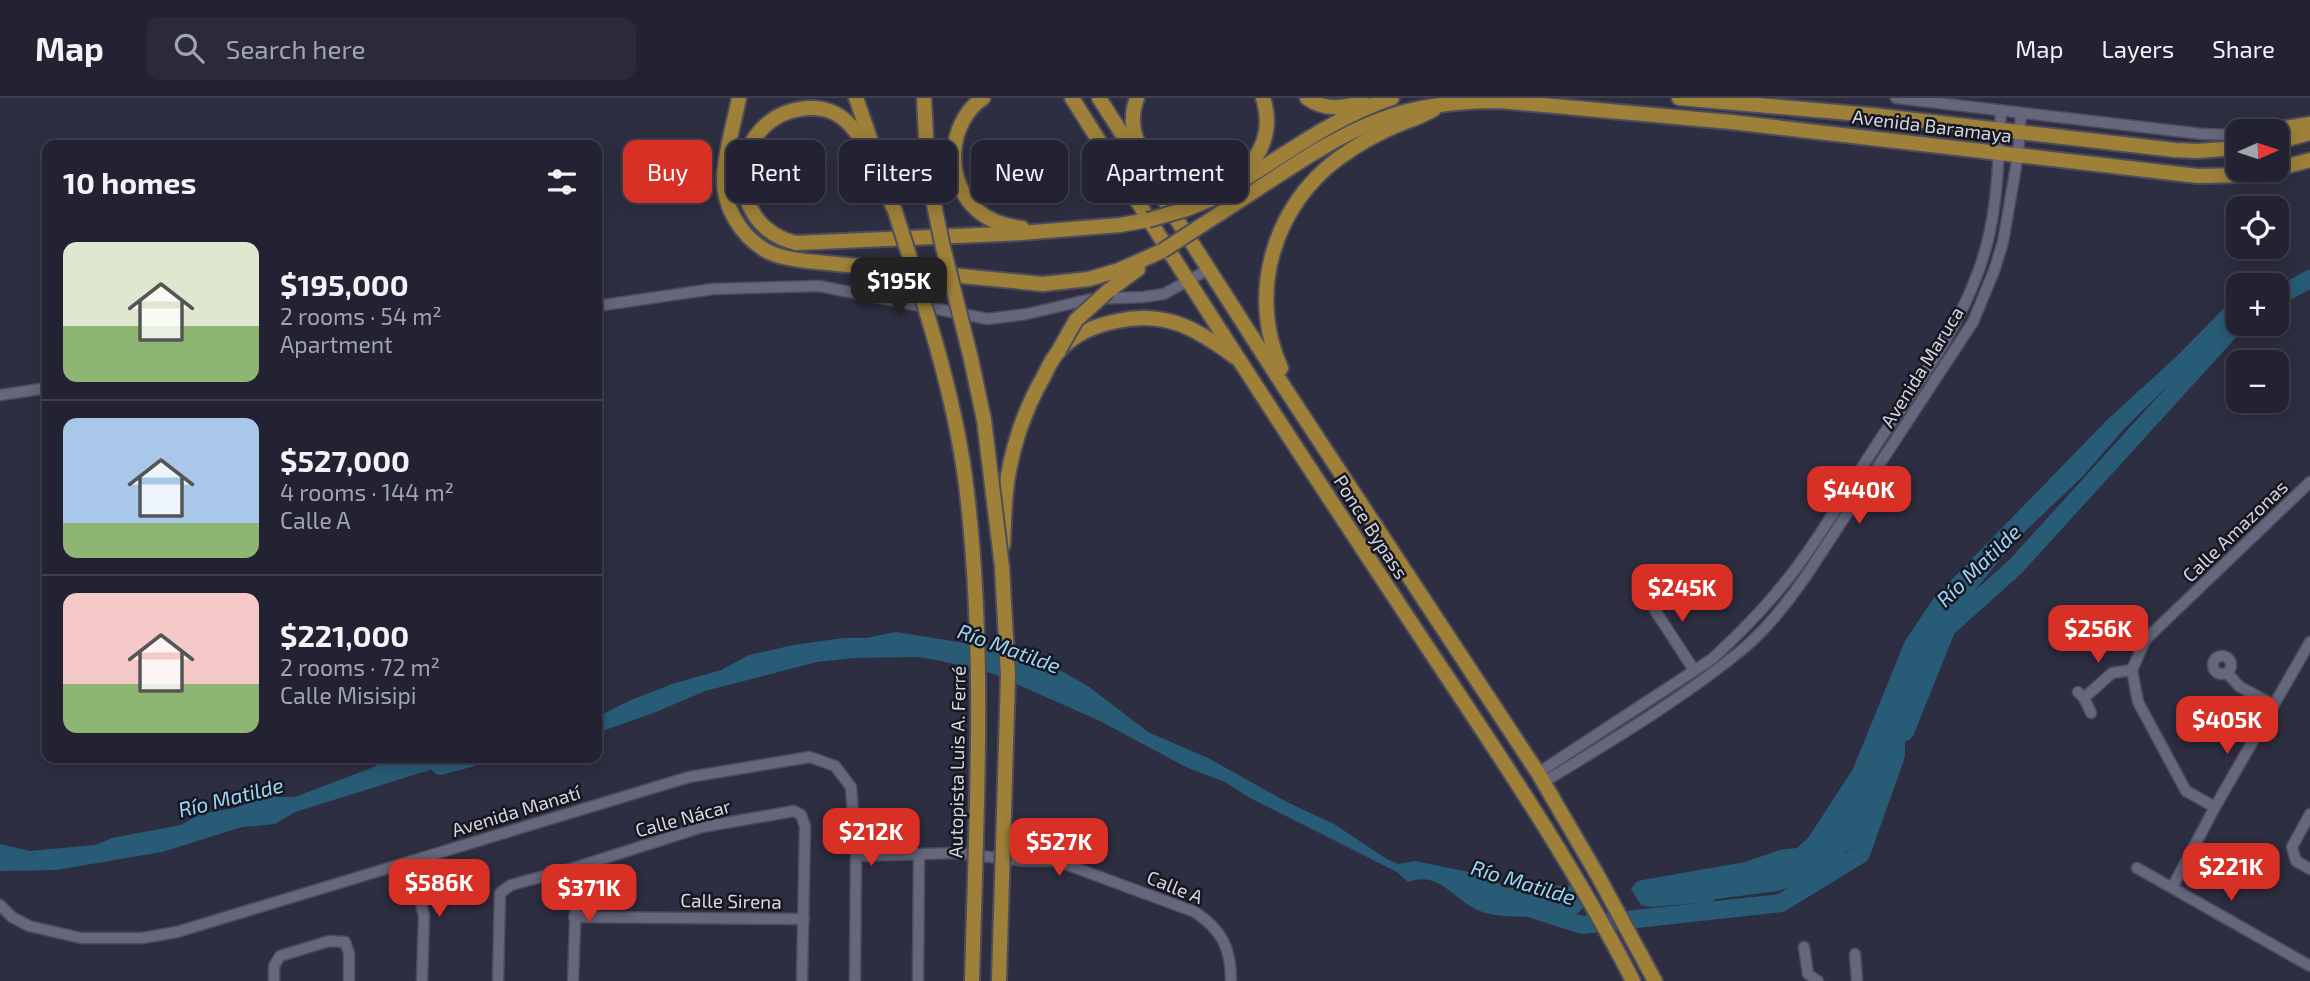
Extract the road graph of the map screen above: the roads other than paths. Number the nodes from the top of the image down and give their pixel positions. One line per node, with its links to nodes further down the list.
1 (739, 98): 40 (highway)
2 (856, 98): 38 (highway, Autopista Luis A. Ferré)
3 (924, 98): 50 (highway, bridge)
4 (983, 98): 39 (highway)
5 (1057, 98): 23 (highway)
6 (1072, 98): 23 (highway, Ponce Bypass)
7 (1099, 98): 26 (highway, Ponce Bypass)
8 (1137, 98): 27 (highway)
9 (1263, 98): 33 (highway)
10 (1307, 98): 11 (highway)
11 (1378, 98)
12 (1392, 98): 35 (highway)
13 (1679, 98): 20 (highway, Avenida Baramaya)
14 (1896, 98): 16 (street)
15 (1443, 103): 29 (highway, Avenida Baramaya); 40 (highway, Avenida Baramaya, bridge); 47 (highway)
16 (2001, 110): 17 (street); 20 (street, Avenida Maruca)
17 (2021, 113): 21 (street, Avenida Maruca); 24 (street)
18 (2310, 122): 19 (highway)
19 (2289, 127)
20 (2000, 129): 21 (highway, Avenida Baramaya); 29 (street, Avenida Maruca)
21 (2020, 131): 28 (highway, Avenida Baramaya); 30 (street, Avenida Maruca)
22 (2310, 133): 25 (highway)
23 (1095, 135): 42 (highway, Ponce Bypass)
24 (2226, 135)
25 (2289, 139)
26 (1126, 140)
27 (1136, 140)
28 (2226, 150)
29 (1999, 152): 30 (highway, Avenida Baramaya); 53 (street, Avenida Maruca)
30 (2018, 155): 34 (highway, Avenida Baramaya); 58 (street, Avenida Maruca)
31 (2310, 160): 32 (highway, Avenida Baramaya)
32 (2289, 166)
33 (1248, 167)
34 (2226, 175)
35 (1248, 179)
36 (1167, 203): 41 (highway, Ponce Bypass)
37 (1198, 203): 39 (highway, bridge)
38 (895, 211): 39 (highway); 82 (highway, Autopista Luis A. Ferré, bridge)
39 (1045, 231)
40 (1162, 251): 44 (highway, bridge)
41 (1209, 269): 42 (street); 47 (highway, Ponce Bypass)
42 (1188, 281): 43 (street); 45 (highway, Ponce Bypass)
43 (602, 305)
44 (1059, 350): 45 (highway); 50 (highway, bridge)
45 (1242, 362): 85 (highway, Ponce Bypass)
46 (42, 389): 48 (street)
47 (1288, 393): 58 (highway, Ponce Bypass)
48 (0, 395)
49 (2310, 482): 54 (street, Calle Amazonas)
50 (1002, 567): 83 (highway, bridge)
51 (1645, 595): 53 (street)
52 (2310, 642): 56 (street)
53 (1694, 670): 58 (street, Avenida Maruca)
54 (2132, 670): 57 (street); 59 (street)
55 (2227, 673): 56 (street)
56 (2274, 705): 59 (street)
57 (2091, 713)
58 (1541, 777): 86 (highway, Ponce Bypass)
59 (2215, 807): 67 (street)
60 (2310, 814): 66 (street)
61 (856, 856): 62 (street, Calle A); 63 (street, Avenida Manatí); 80 (street, Avenida Manatí)
62 (919, 856): 81 (street); 84 (street, Calle A)
63 (411, 861): 68 (street, Avenida Manatí); 76 (street)
64 (577, 867): 69 (street); 70 (street, Calle Nácar); 77 (street, Calle Nácar)
65 (2137, 868): 67 (street)
66 (2310, 869)
67 (2173, 886): 73 (street)
68 (0, 905)
69 (573, 917): 70 (street, Calle Sirena); 78 (street)
70 (804, 919): 79 (street, Calle Nácar)
71 (1804, 947): 87 (street)
72 (1855, 954): 88 (street)
73 (2310, 966)
74 (274, 981): 75 (street)
75 (349, 981)
76 (422, 981)
77 (498, 981)
78 (573, 981)
79 (802, 981)
80 (855, 981)
81 (918, 981)
82 (972, 981)
83 (999, 981)
84 (1231, 981)
85 (1633, 981)
86 (1655, 981)
87 (1818, 981)
88 (1857, 981)

